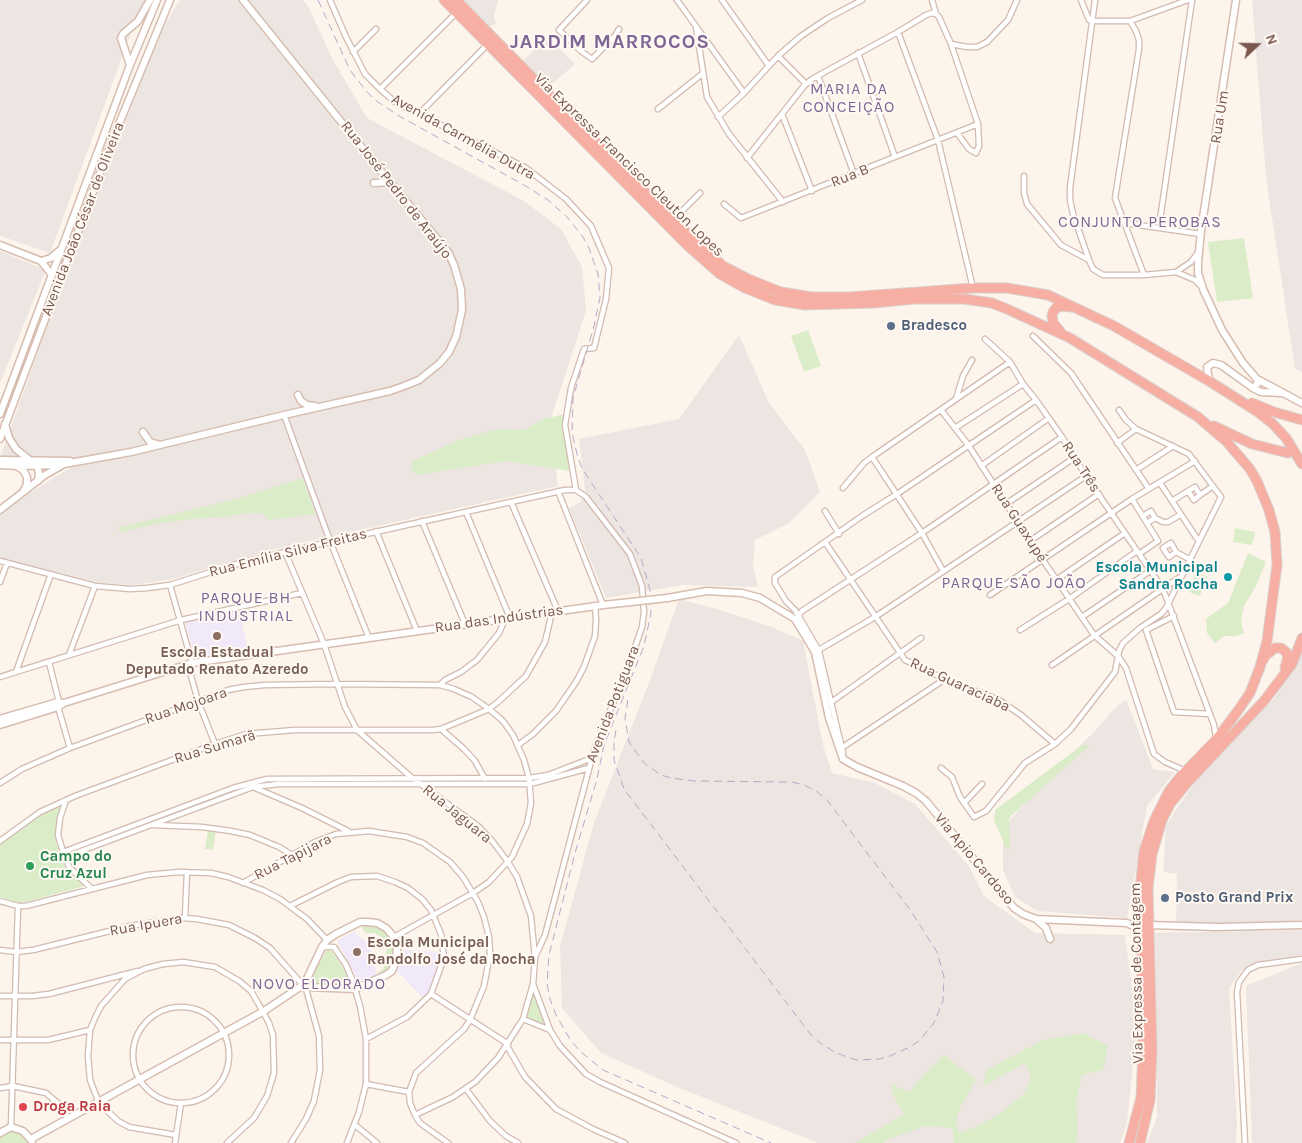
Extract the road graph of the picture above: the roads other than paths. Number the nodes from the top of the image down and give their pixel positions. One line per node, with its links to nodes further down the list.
1 (150, 0): 29 (street)
2 (157, 0): 30 (street, Avenida João César de Oliveira)
3 (170, 0): 20 (street, Avenida João César de Oliveira)
4 (176, 0): 20 (street)
5 (243, 0): 54 (street, Rua José Pedro de Araújo)
6 (330, 0): 33 (street, Avenida Carmélia Dutra)
7 (444, 0): 21 (highway, Via Expressa Francisco Cleuton Lopes)
8 (456, 0): 60 (highway, Via Expressa Francisco Cleuton Lopes)
9 (588, 0): 27 (street)
10 (677, 0): 25 (street)
11 (722, 0): 37 (street)
12 (862, 0): 35 (street)
13 (932, 0): 22 (street)
14 (1018, 0): 31 (street)
15 (1095, 0): 24 (street)
16 (1188, 0): 23 (street)
17 (1192, 0): 62 (street)
18 (1081, 1): 24 (street)
19 (1237, 1): 63 (street, Rua Um)
20 (165, 10): 100 (street, Avenida João César de Oliveira)
21 (456, 13): 32 (highway, Via Expressa Francisco Cleuton Lopes); 41 (street)
22 (936, 14): 28 (street); 31 (street)
23 (1130, 21): 24 (street); 61 (street)
24 (1092, 22): 67 (street)
25 (696, 27): 38 (street); 42 (street)
26 (376, 29): 33 (street)
27 (619, 29)
28 (898, 32): 34 (street); 49 (street)
29 (123, 44): 30 (street); 36 (street)
30 (140, 44): 36 (street, Avenida João César de Oliveira)
31 (951, 44): 47 (street)
32 (487, 45): 44 (street); 76 (highway, Via Expressa Francisco Cleuton Lopes)
33 (353, 52): 41 (street, Avenida Carmélia Dutra)
34 (858, 53): 39 (street); 50 (street)
35 (778, 56): 37 (street); 40 (street)
36 (130, 65): 64 (street, Avenida João César de Oliveira)
37 (769, 66): 42 (street)
38 (702, 74): 43 (street); 46 (street)
39 (818, 76): 40 (street); 52 (street)
40 (806, 84): 45 (street)
41 (380, 89): 44 (street, Avenida Carmélia Dutra)
42 (744, 93): 46 (street)
43 (658, 109)
44 (419, 114): 131 (street, Avenida Carmélia Dutra)
45 (782, 114): 51 (street); 56 (street)
46 (718, 117): 51 (street)
47 (978, 124): 48 (street, Rua B); 48 (street)
48 (958, 133): 49 (street, Rua B)
49 (938, 140): 50 (street, Rua B); 72 (street)
50 (895, 156): 52 (street, Rua B)
51 (747, 158): 58 (street)
52 (854, 174): 56 (street, Rua B)
53 (1024, 176): 67 (street)
54 (390, 182): 55 (street); 90 (street, Rua José Pedro de Araújo)
55 (374, 183)
56 (812, 191): 58 (street, Rua B)
57 (700, 193): 60 (street)
58 (783, 202): 59 (street, Rua B)
59 (724, 204)
60 (673, 220): 72 (highway, Via Expressa Francisco Cleuton Lopes)
61 (1124, 224): 62 (street); 71 (street)
62 (1159, 227): 63 (street)
63 (1201, 234): 66 (street, Rua Um)
64 (63, 244): 68 (street); 70 (street, Avenida João César de Oliveira)
65 (0, 245): 68 (street)
66 (1199, 251): 69 (street); 73 (street, Rua Um)
67 (1089, 260): 71 (street)
68 (41, 261): 70 (street)
69 (1176, 272): 71 (street); 73 (street)
70 (52, 275): 93 (street, Avenida João César de Oliveira)
71 (1144, 275)
72 (973, 288): 74 (highway, Via Expressa Francisco Cleuton Lopes)
73 (1203, 289): 80 (street, Rua Um)
74 (1076, 308): 76 (highway); 81 (highway, Via Expressa Francisco Cleuton Lopes)
75 (1033, 336): 106 (street)
76 (1070, 338): 97 (highway, Via Expressa Francisco Cleuton Lopes)
77 (985, 339): 79 (street, Rua Três)
78 (972, 360): 87 (street)
79 (1010, 362): 82 (street, Rua Três); 87 (street)
80 (1257, 379): 83 (street); 84 (street, Rua Um)
81 (1209, 381): 83 (street); 86 (highway)
82 (1022, 384): 88 (street, Rua Três); 101 (street)
83 (1253, 388): 84 (street)
84 (1283, 393): 89 (street, Rua Um)
85 (298, 395): 90 (street)
86 (1234, 395): 94 (highway); 118 (highway)
87 (956, 400): 91 (street)
88 (1036, 400): 98 (street, Rua Três); 108 (street)
89 (1302, 402)
90 (319, 407): 96 (street, Rua José Pedro de Araújo)
91 (941, 410): 101 (street, Rua Guaxupé); 111 (street)
92 (1119, 410): 102 (street)
93 (0, 412)
94 (1274, 412): 95 (highway); 99 (highway)
95 (1302, 414)
96 (284, 415): 107 (street, Rua José Pedro de Araújo); 157 (street)
97 (1198, 417): 110 (highway); 210 (highway, Via Expressa Francisco Cleuton Lopes)
98 (1049, 418): 104 (street, Rua Três); 122 (street)
99 (1302, 420)
100 (5, 424): 105 (street, Avenida João César de Oliveira); 114 (street)
101 (955, 428): 108 (street, Rua Guaxupé)
102 (1136, 428): 106 (street); 109 (street)
103 (143, 432): 107 (street)
104 (1062, 437): 112 (street, Rua Três); 127 (street)
105 (0, 439)
106 (1117, 443): 123 (street)
107 (162, 445): 115 (street, Rua José Pedro de Araújo)
108 (969, 446): 122 (street, Rua Guaxupé); 135 (street)
109 (1173, 446): 116 (street); 123 (street)
110 (1288, 453)
111 (872, 457): 129 (street); 135 (street)
112 (1074, 458): 124 (street, Rua Três); 141 (street)
113 (0, 460): 114 (street, Rua José Pedro de Araújo)
114 (30, 461): 115 (street, Rua José Pedro de Araújo); 121 (street)
115 (81, 461): 117 (street, Rua José Pedro de Araújo)
116 (1195, 461): 126 (street); 128 (street)
117 (64, 464): 121 (street); 125 (street, Rua José Pedro de Araújo)
118 (1302, 464)
119 (0, 465): 120 (street)
120 (17, 466): 121 (street); 134 (street)
121 (37, 466): 125 (street)
122 (981, 466): 127 (street, Rua Guaxupé)
123 (1136, 470): 130 (street)
124 (1086, 476): 136 (street, Rua Três); 150 (street)
125 (37, 482): 134 (street, Rua José Pedro de Araújo)
126 (1160, 483): 130 (street); 139 (street)
127 (993, 484): 141 (street, Rua Guaxupé); 153 (street)
128 (1213, 486): 137 (street); 156 (street)
129 (843, 488)
130 (1149, 489): 138 (street)
131 (576, 490): 132 (street, Rua Emília Silva Freitas); 232 (street, Avenida Potiguara)
132 (558, 491): 140 (street, Rua Emília Silva Freitas); 183 (street)
133 (1188, 491): 137 (street); 137 (street); 139 (street)
134 (22, 493): 142 (street, Rua José Pedro de Araújo)
135 (897, 494): 153 (street); 155 (street)
136 (1099, 494): 145 (street, Rua Três); 158 (street)
137 (1200, 495)
138 (1132, 499): 145 (street); 147 (street)
139 (1172, 501): 146 (street)
140 (511, 502): 144 (street, Rua Emília Silva Freitas); 188 (street)
141 (1006, 504): 150 (street, Rua Guaxupé)
142 (0, 510)
143 (825, 511): 155 (street)
144 (466, 512): 149 (street, Rua Emília Silva Freitas); 192 (street)
145 (1112, 513): 154 (street, Rua Três); 166 (street)
146 (1180, 515): 148 (street); 156 (street)
147 (1143, 516): 148 (street); 151 (street)
148 (1155, 518): 151 (street)
149 (422, 521): 152 (street, Rua Emília Silva Freitas); 195 (street)
150 (1018, 522): 158 (street, Rua Guaxupé); 169 (street)
151 (1147, 523): 159 (street)
152 (376, 531): 157 (street, Rua Emília Silva Freitas); 197 (street)
153 (922, 533): 169 (street); 173 (street)
154 (1125, 533): 164 (street, Rua Três); 174 (street)
155 (839, 534): 160 (street)
156 (1198, 540): 165 (street)
157 (330, 541): 162 (street, Rua Emília Silva Freitas); 199 (street)
158 (1030, 541): 166 (street, Rua Guaxupé)
159 (1158, 541): 161 (street); 164 (street)
160 (825, 542): 173 (street, Rua Guaraciaba); 186 (street)
161 (1163, 548): 163 (street); 163 (street)
162 (285, 552): 176 (street, Rua Emília Silva Freitas); 179 (street, Rua Jaguara)
163 (1176, 552): 165 (street)
164 (1138, 553): 170 (street, Rua Três); 181 (street)
165 (1189, 559): 172 (street)
166 (1043, 560): 174 (street, Rua Guaxupé); 180 (street)
167 (0, 561): 168 (street, Rua Emília Silva Freitas)
168 (7, 563): 171 (street, Rua Emília Silva Freitas); 175 (street)
169 (943, 571): 190 (street)
170 (1150, 571): 178 (street, Rua Três); 191 (street)
171 (51, 574): 177 (street, Rua Emília Silva Freitas); 211 (street)
172 (1181, 576): 178 (street); 182 (street)
173 (850, 580): 187 (street); 190 (street, Rua Guaraciaba)
174 (1056, 580): 181 (street, Rua Guaxupé)
175 (0, 582)
176 (170, 585): 177 (street, Rua Emília Silva Freitas); 194 (street)
177 (95, 586): 205 (street)
178 (1163, 588): 182 (street, Rua Três); 198 (street)
179 (302, 593): 194 (street); 202 (street, Rua Jaguara)
180 (990, 595)
181 (1069, 599): 191 (street, Rua Guaxupé); 196 (street)
182 (1168, 602): 189 (street, Rua Três); 206 (street)
183 (603, 605): 184 (street, Rua das Indústrias); 185 (street, Rua das Indústrias, bridge)
184 (595, 606): 188 (street, Rua das Indústrias); 229 (street)
185 (783, 610): 186 (street); 193 (street, Rua das Indústrias)
186 (795, 610): 187 (street); 193 (street)
187 (802, 611): 193 (street)
188 (555, 612): 192 (street, Rua das Indústrias); 220 (street)
189 (1174, 616): 221 (street, Rua Três); 221 (street)
190 (875, 617): 203 (street); 204 (street, Rua Guaraciaba)
191 (1082, 617): 198 (street, Rua Guaxupé)
192 (508, 618): 195 (street, Rua das Indústrias); 216 (street)
193 (797, 618): 203 (street, Rua das Indústrias)
194 (180, 620): 205 (street); 208 (street)
195 (464, 624): 197 (street, Rua das Indústrias)
196 (1020, 630)
197 (417, 631): 199 (street, Rua das Indústrias)
198 (1094, 634): 206 (street, Rua Guaxupé); 209 (street)
199 (369, 638): 202 (street, Rua das Indústrias)
200 (921, 638): 204 (street)
201 (1302, 638): 212 (highway)
202 (324, 644): 208 (street, Rua das Indústrias); 215 (street, Rua Jaguara)
203 (817, 651): 218 (street, Rua das Indústrias)
204 (901, 654): 214 (street, Rua Guaraciaba); 218 (street)
205 (68, 655): 207 (street)
206 (1118, 656): 228 (street); 235 (street)
207 (49, 662): 211 (street); 219 (street)
208 (190, 664): 217 (street); 219 (street, Rua das Indústrias)
209 (1052, 665)
210 (1260, 667): 212 (highway); 226 (highway, Via Expressa Francisco Cleuton Lopes)
211 (16, 672): 213 (street)
212 (1282, 676): 267 (highway, Via Expressa de Contagem)
213 (0, 677)
214 (945, 680): 228 (street, Rua Guaraciaba); 231 (street)
215 (336, 684): 216 (street, Rua Mojoara); 217 (street, Rua Mojoara); 225 (street, Rua Jaguara)
216 (440, 685): 220 (street)
217 (198, 701): 227 (street); 230 (street, Rua Mojoara)
218 (828, 703): 231 (street, Rua das Indústrias)
219 (60, 704): 222 (street, Rua das Indústrias); 223 (street, Rua das Indústrias); 230 (street)
220 (489, 708): 224 (street); 229 (street)
221 (1210, 714): 226 (street, Rua Três)
222 (0, 719)
223 (0, 725)
224 (441, 729): 225 (street, Rua Sumarã); 238 (street)
225 (357, 730): 227 (street, Rua Sumarã); 236 (street, Rua Jaguara)
226 (1216, 740): 235 (highway, Via Expressa Francisco Cleuton Lopes)
227 (215, 744): 245 (street, Rua Sumarã)
228 (1055, 744): 246 (street)
229 (518, 745): 237 (street)
230 (70, 748): 239 (street, Rua Mojoara)
231 (841, 749): 264 (street, Via Apio Cardoso)
232 (592, 758): 233 (street, Avenida Potiguara); 237 (street)
233 (589, 768): 241 (street); 268 (street, Avenida Potiguara)
234 (941, 768): 246 (street)
235 (1188, 769): 263 (highway, Via Expressa de Contagem)
236 (411, 777): 238 (street); 240 (street); 243 (street, Rua Jaguara)
237 (529, 778): 238 (street); 241 (street)
238 (485, 779)
239 (0, 783)
240 (244, 784): 244 (street); 249 (street)
241 (530, 784): 243 (street); 253 (street)
242 (982, 784): 246 (street)
243 (421, 785): 244 (street); 253 (street, Rua Jaguara)
244 (253, 787): 247 (street); 248 (street)
245 (66, 800): 250 (street, Rua Sumarã); 251 (street)
246 (964, 803)
247 (149, 825): 249 (street); 252 (street)
248 (349, 832): 252 (street, Rua Tapijara); 257 (street, Rua Tapijara)
249 (114, 836): 251 (street)
250 (0, 841)
251 (64, 854): 256 (street)
252 (292, 855): 255 (street, Rua Tapijara)
253 (508, 862): 257 (street); 270 (street, Rua Jaguara)
254 (186, 872): 255 (street); 256 (street); 262 (street)
255 (243, 883): 260 (street)
256 (91, 888): 259 (street)
257 (473, 893): 261 (street); 287 (street, Rua Tapijara)
258 (0, 901): 259 (street)
259 (18, 906): 275 (street)
260 (290, 906): 261 (street); 272 (street)
261 (434, 915): 269 (street); 282 (street)
262 (185, 918): 275 (street, Rua Ipuera); 280 (street, Rua Ipuera)
263 (1140, 918): 265 (street, Via Apio Cardoso); 267 (highway, Via Expressa de Contagem)
264 (1036, 919): 265 (street, Via Apio Cardoso); 271 (street)
265 (1127, 924): 267 (street, Via Apio Cardoso)
266 (1302, 925): 267 (street)
267 (1144, 928): 319 (highway, Via Expressa de Contagem); 320 (highway, Via Expressa de Contagem)
268 (545, 936): 270 (street); 276 (street, Avenida Potiguara)
269 (394, 937): 272 (street); 281 (street)
270 (534, 937): 276 (street, Rua Jaguara)
271 (1050, 938)
272 (327, 940): 273 (street)
273 (322, 947): 280 (street); 281 (street)
274 (0, 950): 275 (street, Rua Ipuera)
275 (16, 952): 284 (street)
276 (535, 958): 279 (street, Rua Jaguara)
277 (1302, 959): 321 (street)
278 (144, 969): 284 (street); 285 (street); 288 (street)
279 (533, 984): 286 (street, Rua Jaguara); 289 (street)
280 (304, 988): 281 (street); 285 (street); 312 (street, Rua Ipuera)
281 (355, 989): 291 (street)
282 (431, 994): 287 (street); 291 (street)
283 (0, 996): 284 (street)
284 (14, 997): 293 (street)
285 (264, 1011): 290 (street); 311 (street)
286 (523, 1019): 289 (street); 294 (street, Rua Jaguara)
287 (470, 1020): 294 (street); 300 (street, Rua Tapijara)
288 (90, 1030): 293 (street); 301 (street)
289 (550, 1030): 318 (street)
290 (224, 1033): 295 (street); 295 (street); 302 (street)
291 (366, 1039): 296 (street)
292 (0, 1040): 293 (street)
293 (13, 1041): 297 (street)
294 (507, 1045): 299 (street, Rua Jaguara); 317 (street)
295 (140, 1079): 301 (street); 302 (street)
296 (366, 1084): 300 (street); 305 (street)
297 (13, 1086): 298 (street); 304 (street); 306 (street)
298 (0, 1088)
299 (466, 1089): 303 (street, Rua Jaguara); 316 (street)
300 (409, 1092): 303 (street)
301 (99, 1102): 304 (street); 308 (street)
302 (181, 1103): 308 (street)
303 (415, 1115): 315 (street)
304 (69, 1119): 309 (street)
305 (355, 1125): 313 (street); 314 (street)
306 (11, 1127): 307 (street); 309 (street)
307 (0, 1133)
308 (176, 1135): 310 (street)
309 (32, 1141)
310 (175, 1143)
311 (227, 1143)
312 (291, 1143)
313 (347, 1143)
314 (377, 1143)
315 (448, 1143)
316 (518, 1143)
317 (625, 1143)
318 (736, 1143)
319 (1129, 1143)
320 (1140, 1143)
321 (1245, 1143)

